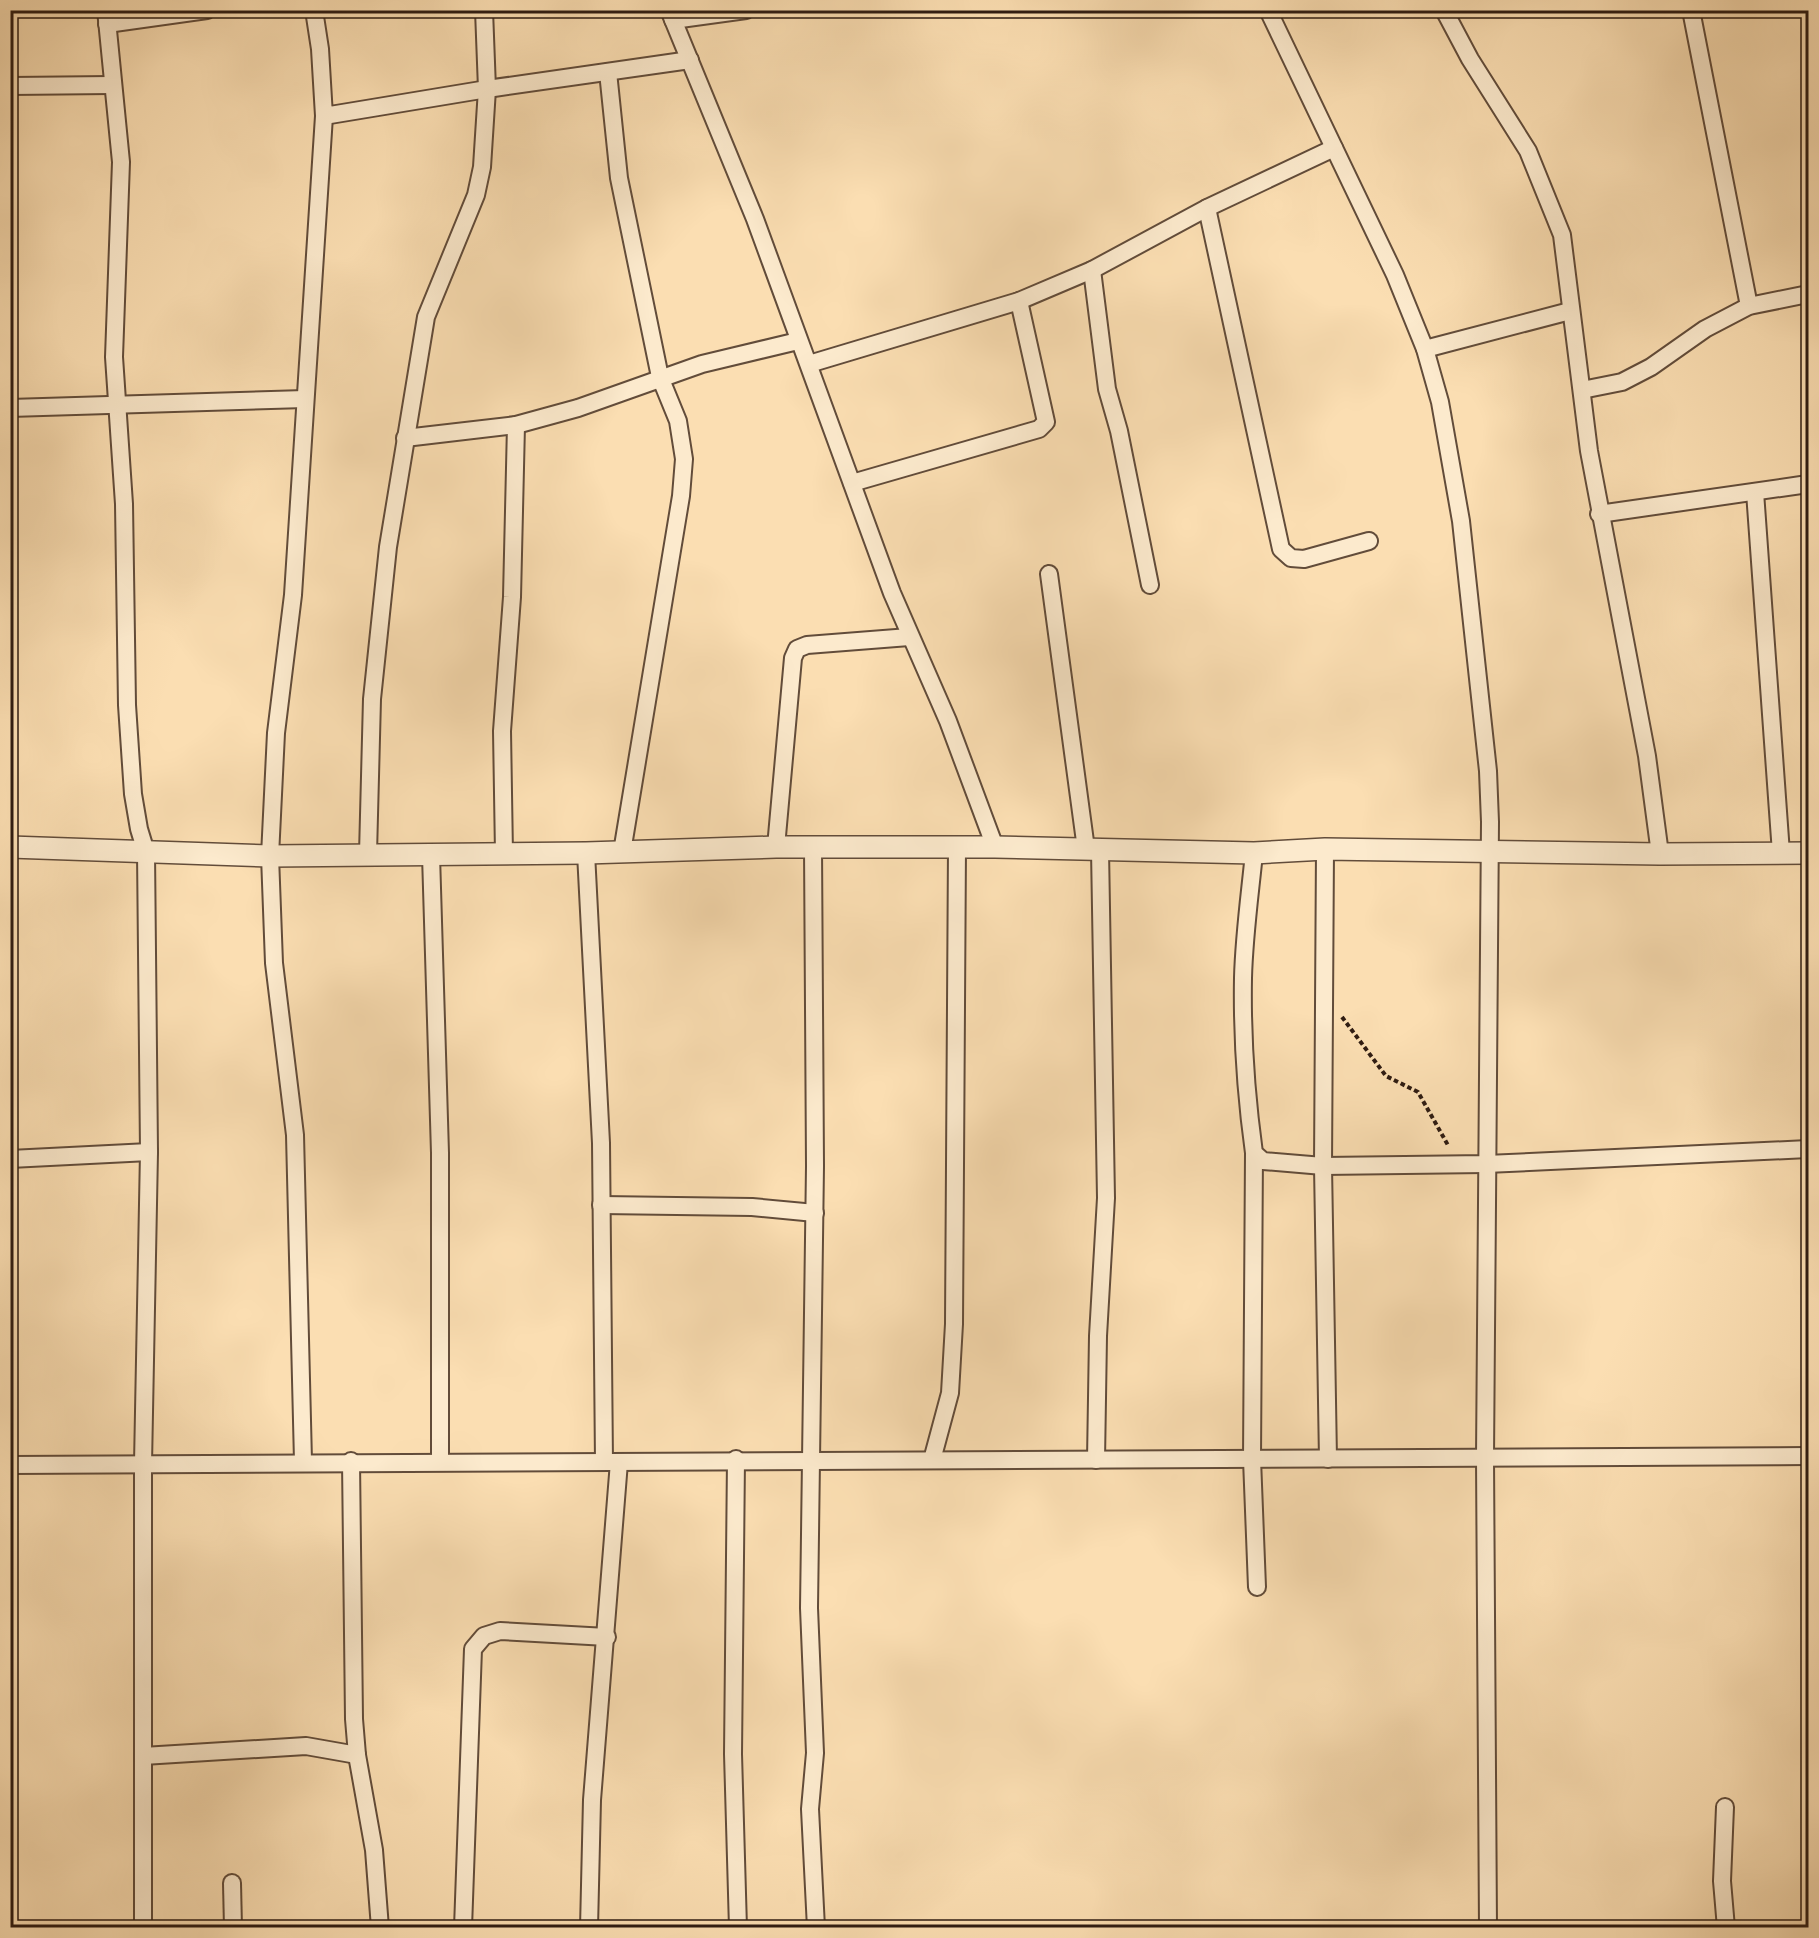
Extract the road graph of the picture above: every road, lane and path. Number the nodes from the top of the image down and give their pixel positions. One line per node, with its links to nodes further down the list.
1 (207, 10): 9 (street)
2 (314, 10): 15 (street)
3 (484, 10): 14 (street)
4 (746, 10): 8 (street)
5 (1268, 10): 16 (street)
6 (1444, 10): 22 (street)
7 (1691, 10): 21 (street)
8 (671, 15): 10 (street)
9 (106, 17): 12 (street)
10 (690, 60): 11 (street); 23 (street)
11 (608, 72): 14 (street); 26 (street)
12 (112, 85): 13 (street); 29 (street)
13 (10, 86)
14 (487, 89): 15 (street); 32 (street)
15 (324, 116): 28 (street)
16 (1334, 148): 17 (street); 24 (street)
17 (1208, 208): 18 (street); 37 (street)
18 (1092, 270): 20 (street); 39 (street)
19 (1809, 294): 21 (street)
20 (1019, 301): 25 (street); 33 (street)
21 (1749, 306): 27 (street)
22 (1570, 311): 24 (street); 27 (street)
23 (798, 340): 25 (street); 26 (street)
24 (1425, 349): 48 (street)
25 (809, 364): 33 (street)
26 (660, 377): 31 (street); 50 (street)
27 (1582, 390): 36 (street)
28 (305, 399): 29 (street); 58 (street)
29 (119, 404): 30 (street); 49 (street)
30 (10, 408)
31 (516, 425): 32 (street); 55 (street)
32 (405, 438): 54 (street)
33 (852, 483): 40 (street)
34 (1809, 484): 35 (street)
35 (1755, 492): 36 (street); 52 (street)
36 (1599, 514): 57 (street)
37 (1369, 541)
38 (1049, 574): 46 (street)
39 (1150, 585)
40 (909, 637): 41 (street); 44 (street)
41 (776, 847): 42 (street); 50 (street)
42 (813, 847): 43 (street); 69 (street)
43 (957, 847): 44 (street); 76 (street)
44 (994, 847): 46 (street)
45 (10, 848): 49 (street)
46 (1093, 849): 51 (street); 77 (street)
47 (1325, 849): 48 (street); 51 (street); 60 (street)
48 (1490, 851): 57 (street); 66 (street)
49 (146, 852): 58 (street); 62 (street)
50 (622, 852): 56 (street)
51 (1254, 853): 63 (street)
52 (1781, 853): 53 (street); 57 (street)
53 (1809, 853)
54 (368, 854): 58 (street); 59 (street)
55 (504, 854): 56 (street); 59 (street)
56 (586, 854): 68 (street)
57 (1660, 854)
58 (270, 855): 78 (street)
59 (431, 855): 80 (street)
60 (1324, 992): 65 (path); 67 (street)
61 (1809, 1149): 66 (street)
62 (149, 1152): 64 (street); 82 (street)
63 (1254, 1153): 67 (street); 73 (street)
64 (10, 1159)
65 (1460, 1164): 66 (street); 67 (street)
66 (1486, 1164): 71 (street)
67 (1323, 1166): 74 (street)
68 (601, 1205): 69 (street); 81 (street)
69 (815, 1213): 75 (street)
70 (1809, 1456): 71 (street)
71 (1485, 1458): 74 (street); 97 (street)
72 (736, 1459): 75 (street); 81 (street); 95 (street)
73 (1252, 1459): 74 (street); 77 (street); 84 (street)
74 (1328, 1459)
75 (812, 1460): 76 (street); 96 (street)
76 (932, 1460): 77 (street)
77 (1096, 1460)
78 (303, 1461): 79 (street); 82 (street)
79 (351, 1461): 80 (street); 86 (street)
80 (440, 1461): 81 (street)
81 (611, 1462): 85 (street)
82 (143, 1464): 83 (street); 87 (street)
83 (10, 1465)
84 (1257, 1587)
85 (607, 1637): 93 (street); 94 (street)
86 (357, 1755): 87 (street); 92 (street)
87 (143, 1756): 90 (street)
88 (1725, 1807): 98 (street)
89 (232, 1883): 91 (street)
90 (143, 1928)
91 (232, 1928)
92 (380, 1928)
93 (463, 1928)
94 (589, 1928)
95 (738, 1928)
96 (816, 1928)
97 (1488, 1928)
98 (1726, 1928)

